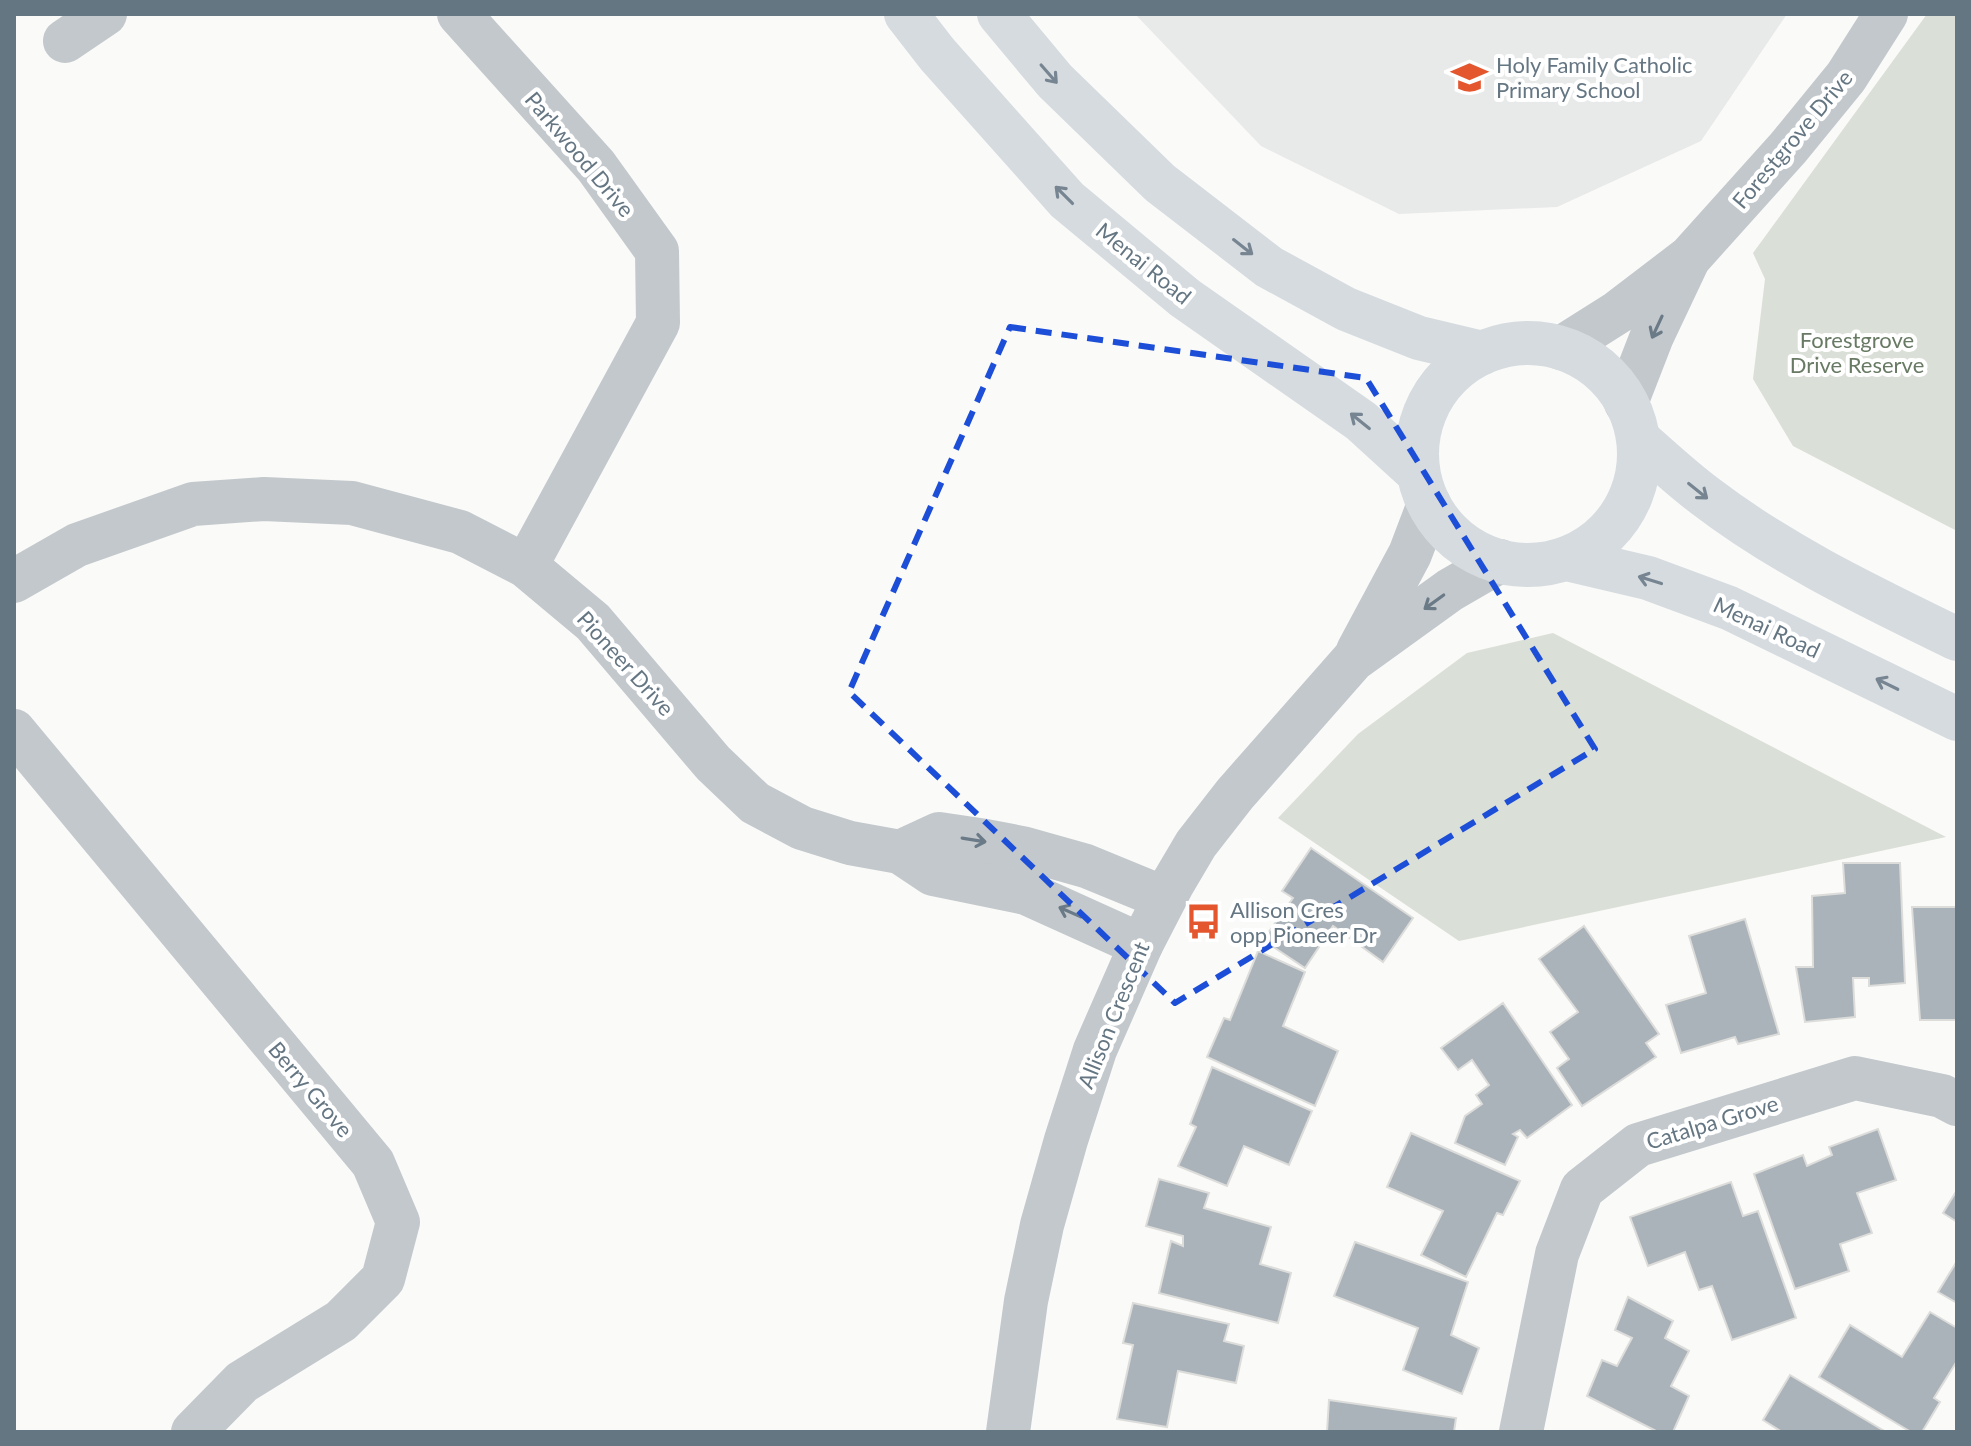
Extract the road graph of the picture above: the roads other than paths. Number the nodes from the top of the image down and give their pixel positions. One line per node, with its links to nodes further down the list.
1 (105, 14): 6 (street)
2 (459, 14): 14 (street, Parkwood Drive)
3 (906, 14): 11 (main road, Menai Road, one-way to 3)
4 (999, 14): 9 (main road, one-way to 9)
5 (1886, 14): 7 (street, Forestgrove Drive)
6 (65, 41)
7 (1690, 257): 8 (street); 10 (street, one-way to 10)
8 (1561, 348): 9 (main road); 10 (main road)
9 (1482, 353): 11 (main road)
10 (1632, 422): 12 (main road); 16 (main road, one-way to 16)
11 (1424, 488): 13 (main road); 17 (street)
12 (1567, 559): 13 (main road); 18 (main road, Menai Road, one-way to 12)
13 (1500, 561): 17 (street, one-way to 17)
14 (526, 566): 15 (street, Pioneer Drive); 20 (street, Pioneer Drive)
15 (14, 581)
16 (1957, 639)
17 (1353, 660): 21 (street, Allison Crescent)
18 (1957, 719)
19 (14, 731): 24 (street, Berry Grove)
20 (900, 852): 21 (street, one-way to 21); 22 (street, Pioneer Drive, one-way to 20)
21 (1164, 898): 22 (street, Allison Crescent)
22 (1141, 945): 25 (street, Allison Crescent)
23 (1957, 1104): 26 (street, Catalpa Grove)
24 (193, 1432)
25 (1008, 1432)
26 (1521, 1432)

